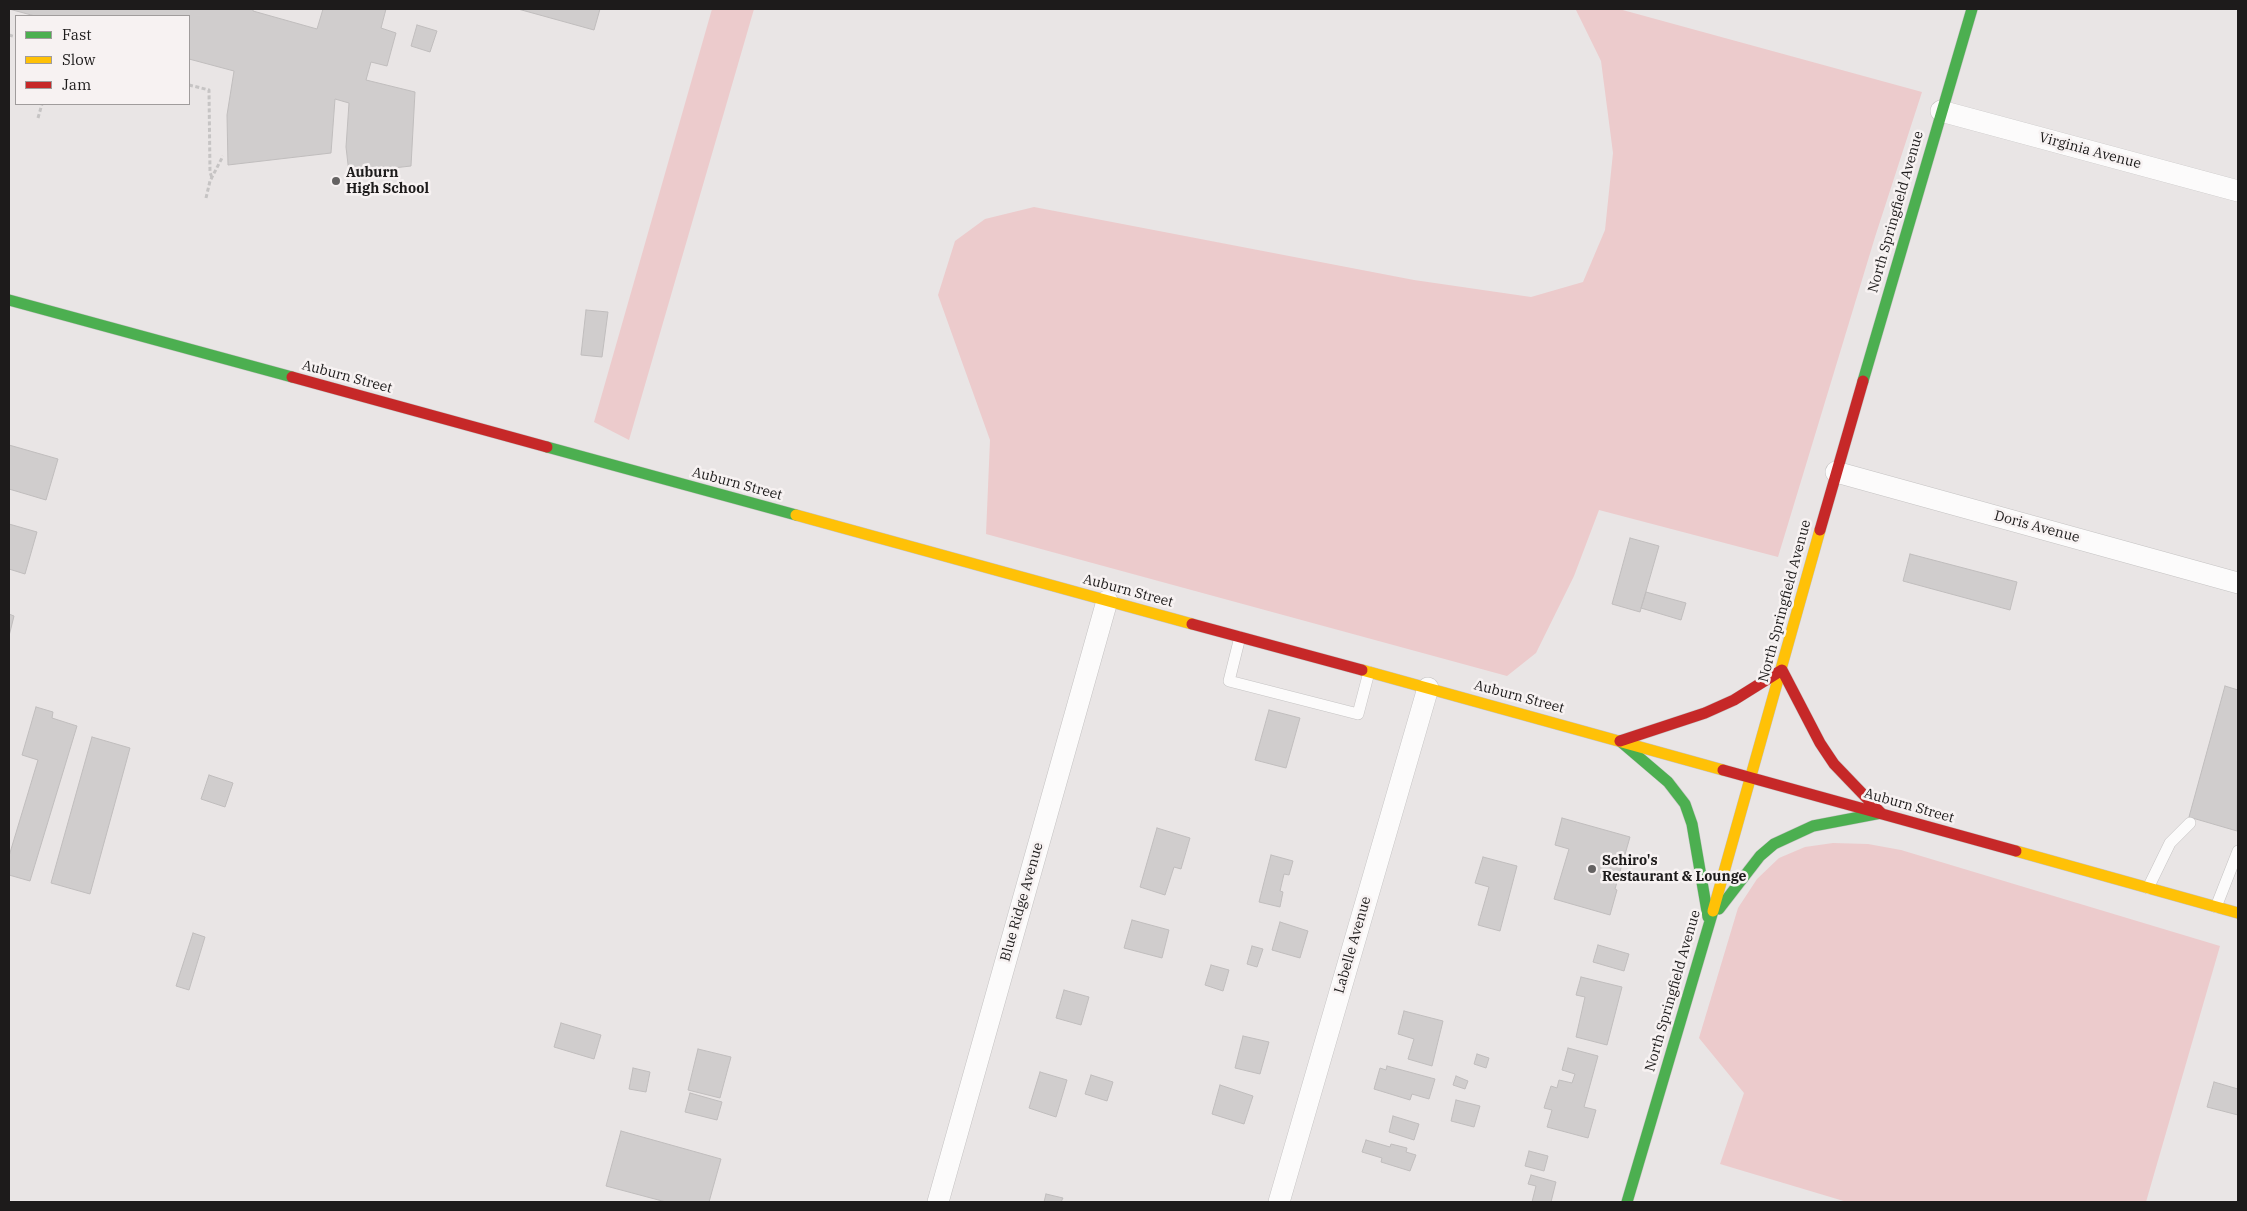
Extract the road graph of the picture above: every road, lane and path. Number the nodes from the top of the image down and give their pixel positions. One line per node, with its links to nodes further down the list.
1 (1972, 9): 4 (main road, North Springfield Avenue)
2 (190, 85): 7 (path)
3 (42, 105): 5 (path)
4 (1941, 111): 8 (street, Virginia Avenue); 11 (main road, North Springfield Avenue)
5 (38, 118)
6 (223, 156): 7 (path)
7 (212, 178): 9 (path)
8 (2238, 191)
9 (206, 198)
10 (9, 300): 13 (main road, Auburn Street)
11 (1836, 472): 12 (street, Doris Avenue); 15 (main road, North Springfield Avenue)
12 (2238, 583)
13 (1107, 601): 14 (main road, Auburn Street); 27 (street, Blue Ridge Avenue)
14 (1240, 637): 16 (main road, Auburn Street); 16 (lane)
15 (1782, 670): 18 (main road); 19 (main road, North Springfield Avenue); 20 (main road)
16 (1369, 672): 17 (main road, Auburn Street)
17 (1428, 688): 18 (main road, Auburn Street); 28 (street, Labelle Avenue)
18 (1620, 741): 19 (main road, Auburn Street); 26 (main road)
19 (1752, 777): 20 (main road, Auburn Street); 26 (main road, North Springfield Avenue)
20 (1881, 813): 23 (main road, Auburn Street); 26 (main road)
21 (2190, 823): 23 (lane)
22 (2238, 851): 24 (lane)
23 (2148, 888): 24 (main road, Auburn Street)
24 (2216, 908): 25 (main road, Auburn Street)
25 (2238, 914)
26 (1709, 922): 29 (main road, North Springfield Avenue)
27 (938, 1202)
28 (1279, 1202)
29 (1628, 1202)

